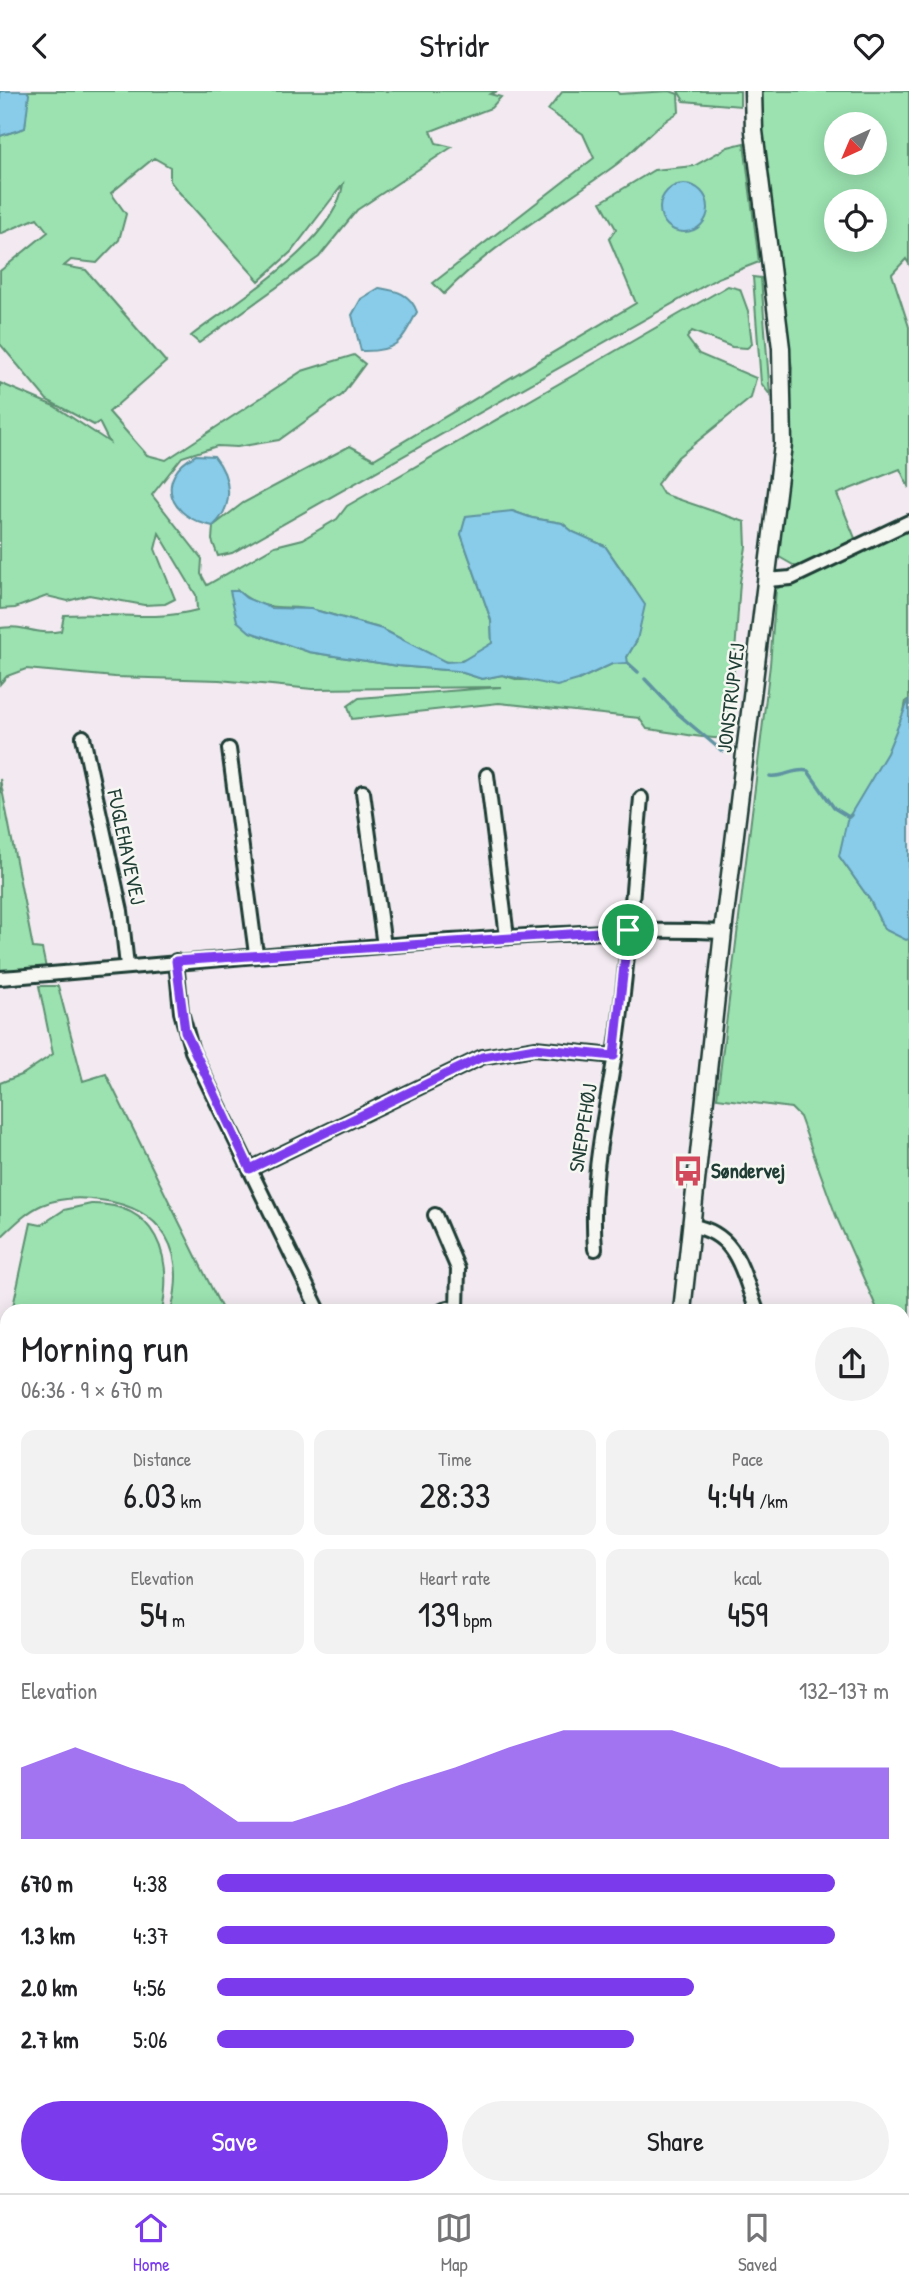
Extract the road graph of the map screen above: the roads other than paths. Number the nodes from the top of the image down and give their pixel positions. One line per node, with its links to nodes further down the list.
1 (753, 91): 3 (street, JONSTRUPVEJ)
2 (909, 522): 3 (street)
3 (767, 580): 10 (street, JONSTRUPVEJ)
4 (83, 737): 15 (street, FUGLEHAVEVEJ)
5 (229, 750): 13 (street)
6 (487, 775): 11 (street)
7 (363, 792): 12 (street)
8 (641, 798): 9 (street)
9 (628, 930): 10 (street); 11 (street); 17 (street, SNEPPEHØJ)
10 (723, 932): 20 (street, JONSTRUPVEJ)
11 (508, 937): 12 (street)
12 (384, 946): 13 (street)
13 (256, 954): 14 (street)
14 (176, 961): 15 (street); 18 (street)
15 (127, 965): 16 (street)
16 (0, 978)
17 (614, 1056): 18 (street); 21 (street, SNEPPEHØJ)
18 (250, 1169): 22 (street)
19 (435, 1215): 23 (street)
20 (692, 1226): 24 (street, JONSTRUPVEJ); 25 (street)
21 (594, 1249)
22 (316, 1304)
23 (458, 1304)
24 (683, 1304)
25 (754, 1304)

